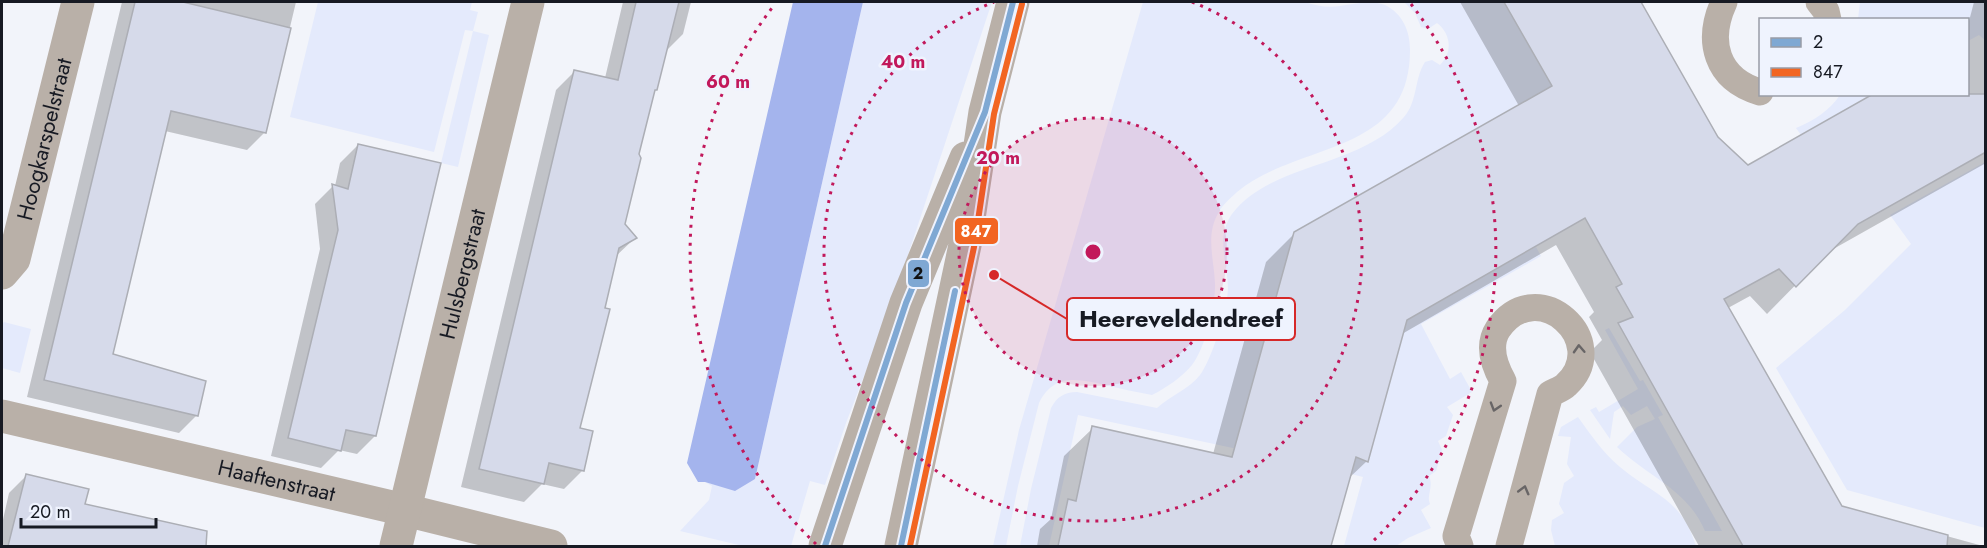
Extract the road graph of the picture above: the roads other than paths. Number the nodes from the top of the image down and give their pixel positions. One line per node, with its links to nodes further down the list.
1 (78, 2): 9 (street, Hoogkarspelstraat)
2 (528, 2): 11 (street, Hulsbergstraat)
3 (1013, 2): 8 (street)
4 (1724, 2): 7 (lane)
5 (1819, 2): 6 (lane)
6 (1828, 18)
7 (1759, 91)
8 (985, 112): 14 (street); 15 (street)
9 (2, 273)
10 (2, 416): 11 (street, Haaftenstraat)
11 (405, 510): 12 (street, Hulsbergstraat); 13 (street, Haaftenstraat)
12 (396, 546)
13 (551, 546)
14 (825, 546)
15 (901, 546)
16 (1460, 546): 17 (lane, one-way to 16)
17 (1509, 546)

